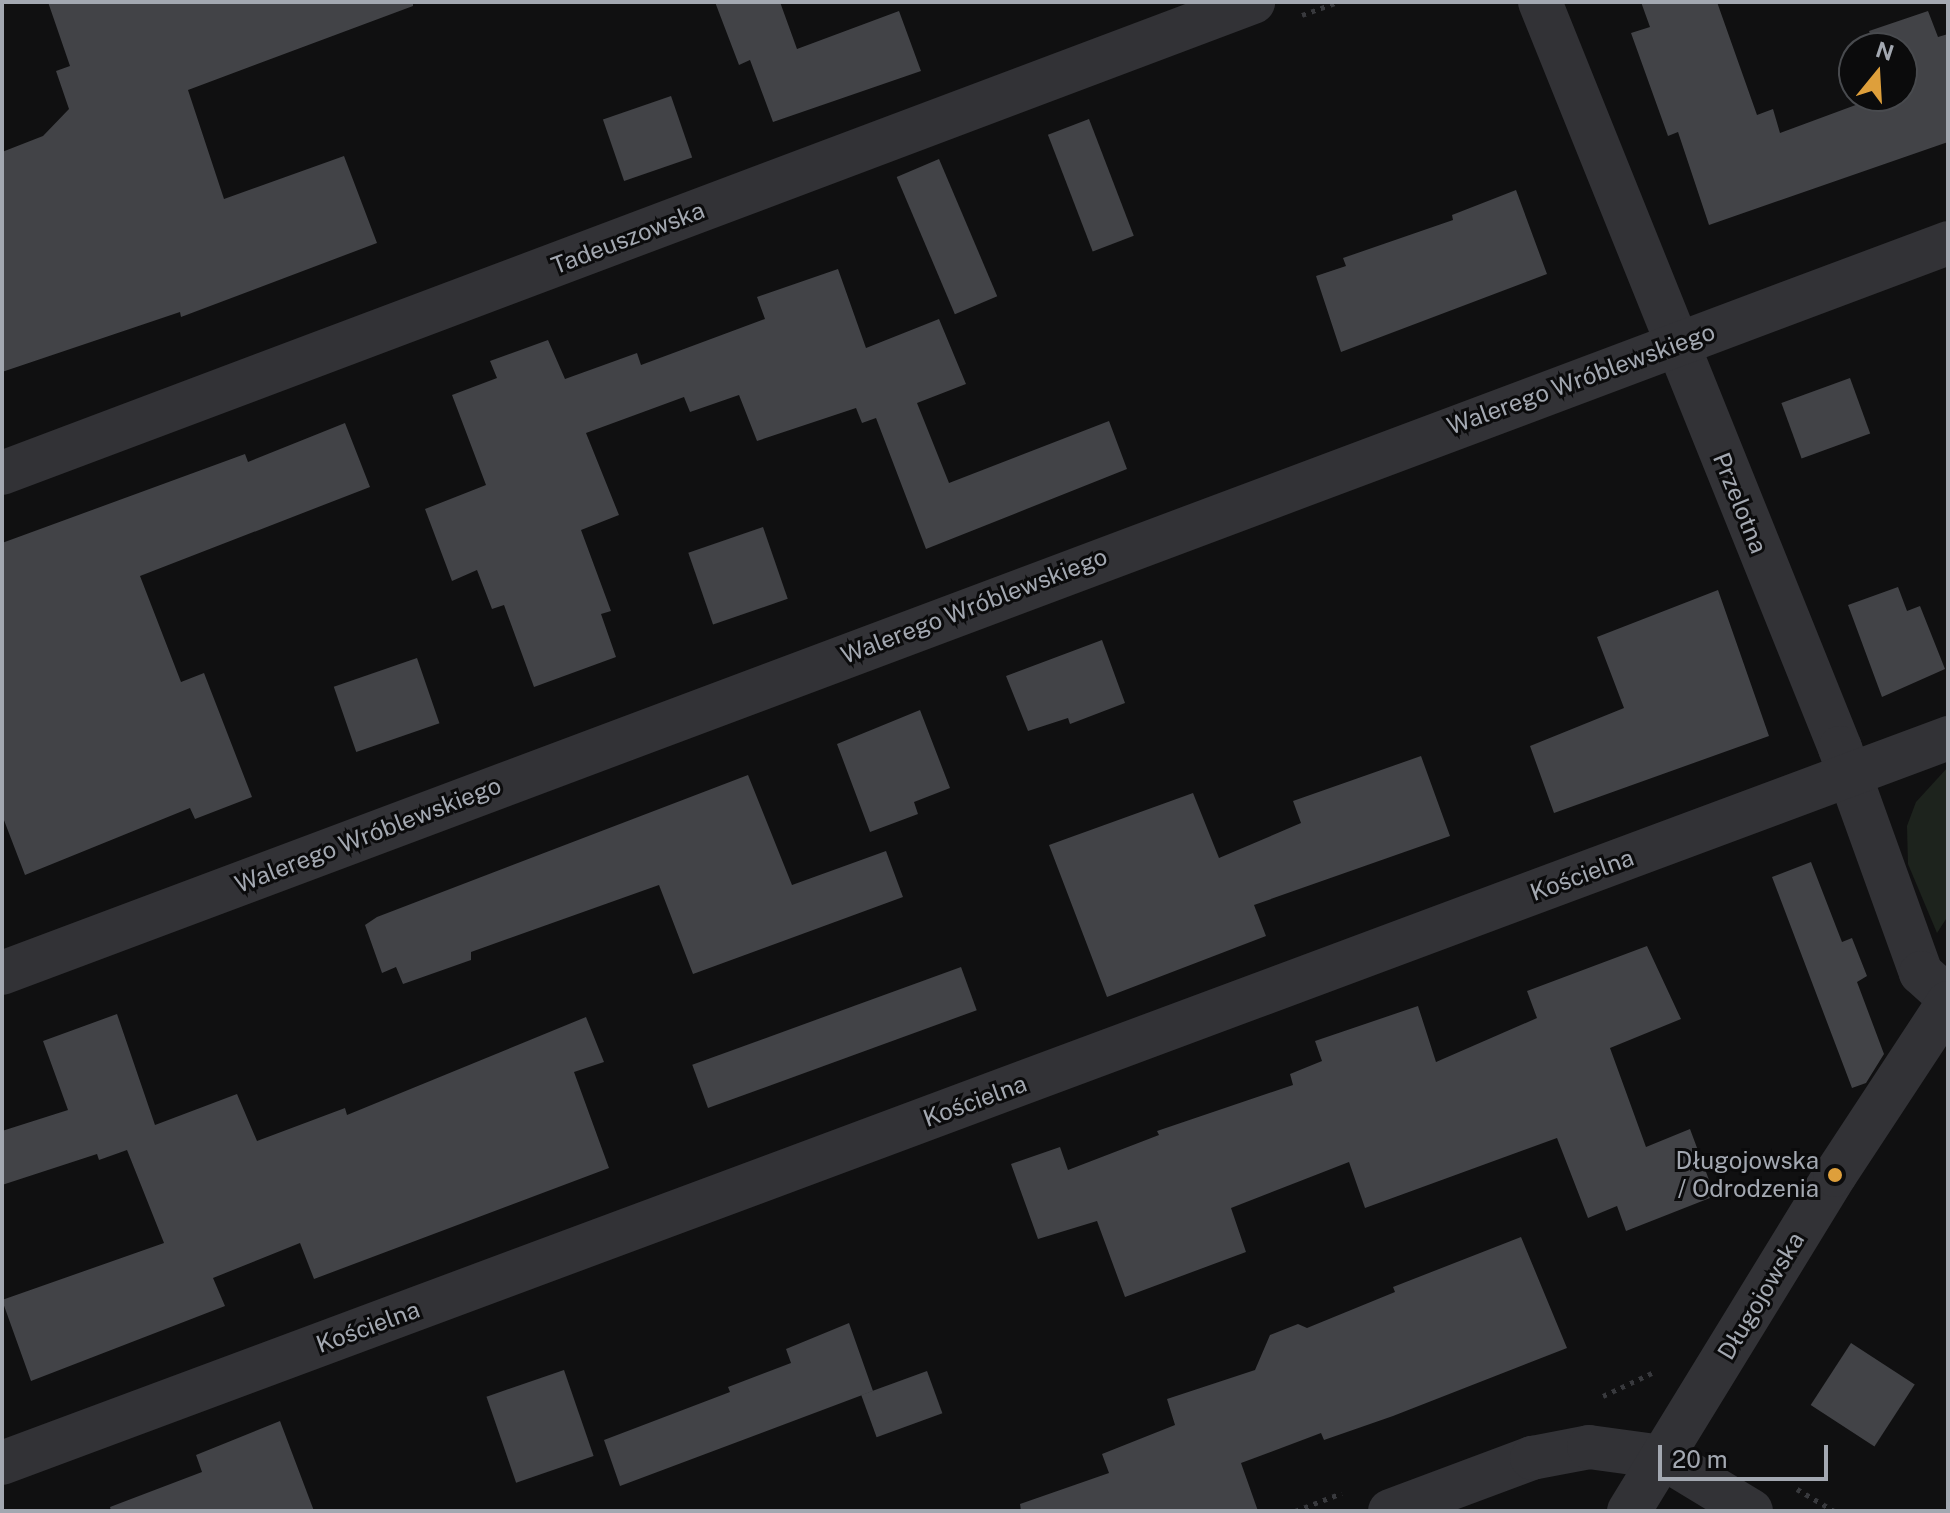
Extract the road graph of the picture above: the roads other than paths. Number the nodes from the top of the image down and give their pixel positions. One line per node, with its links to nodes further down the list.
1 (1253, 2): 5 (street, Tadeuszowska)
2 (1540, 2): 4 (street, Przelotna)
3 (1948, 243): 4 (street, Walerego Wróblewskiego)
4 (1675, 344): 7 (street, Przelotna); 8 (street, Walerego Wróblewskiego)
5 (2, 473)
6 (1948, 738): 7 (street, Kościelna)
7 (1850, 776): 9 (street, Przelotna); 12 (street, Kościelna)
8 (2, 973)
9 (1948, 997)
10 (1948, 1003): 11 (street, Długojowska)
11 (1662, 1457): 13 (street); 14 (street, Długojowska); 15 (street)
12 (2, 1463)
13 (1390, 1511)
14 (1629, 1511)
15 (1751, 1511)

